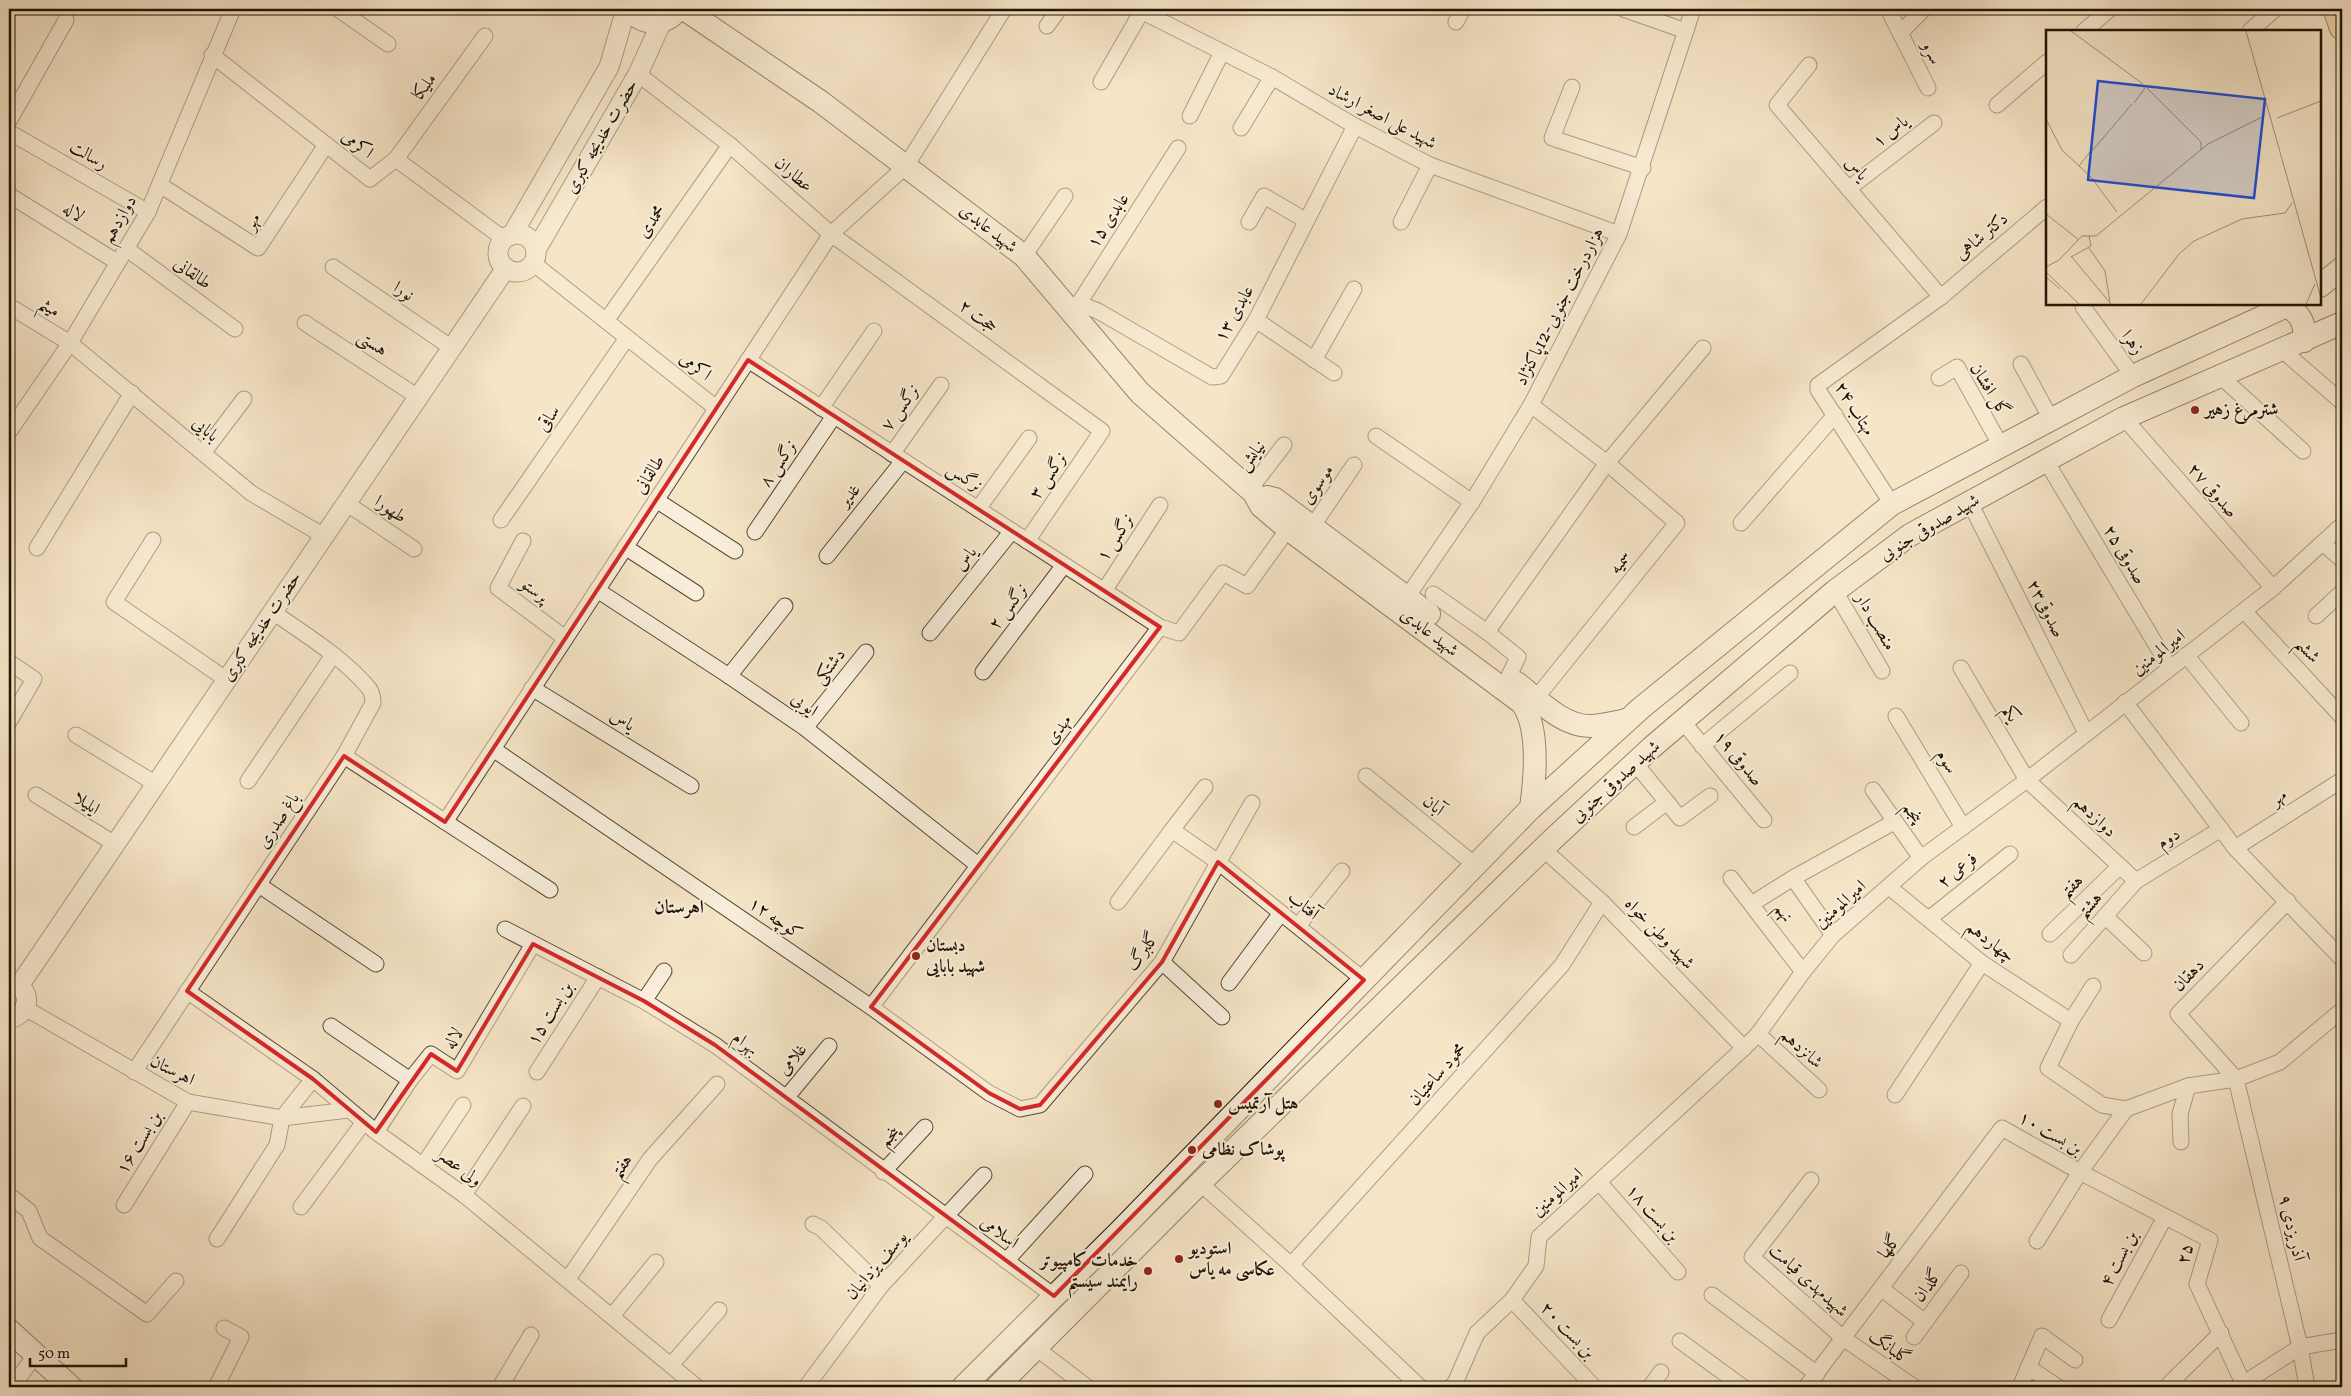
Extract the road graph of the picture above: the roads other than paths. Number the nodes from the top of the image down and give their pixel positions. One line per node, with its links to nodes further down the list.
1 (231, 9): 28 (street, دوازدهم)
2 (338, 9): 25 (street)
3 (628, 9): 15 (main road); 24 (street, حضرت خدیجه کبری)
4 (684, 9): 48 (main road, شهید عابدی)
5 (1004, 9): 48 (street, طالقانی)
6 (1059, 9): 17 (street)
7 (1623, 9): 21 (street)
8 (1693, 9): 21 (street, هزاردرخت جنوبی-12پاکنژاد)
9 (1888, 9): 22 (street, سرو)
10 (1924, 9): 22 (street)
11 (2110, 9): 19 (street)
12 (2275, 9): 20 (street)
13 (2336, 9): 18 (main road)
14 (1141, 10): 27 (street, شهید علی اصغر ارشاد); 33 (street)
15 (670, 15): 26 (street, حضرت خدیجه کبری)
16 (66, 20): 38 (street)
17 (1047, 26)
18 (2342, 27)
19 (2085, 30)
20 (2251, 30)
21 (1686, 31): 49 (street, هزاردرخت جنوبی-12پاکنژاد)
22 (1900, 33): 35 (street, سرو)
23 (485, 36): 46 (street, ملیکا)
24 (618, 43): 26 (street); 61 (street, حضرت خدیجه کبری)
25 (388, 44)
26 (648, 52): 31 (street, حضرت خدیجه کبری)
27 (1222, 52): 32 (street, شهید علی اصغر ارشاد); 37 (street)
28 (212, 55): 43 (street, اکرمی); 50 (street, دوازدهم)
29 (2046, 63): 36 (street)
30 (1809, 65): 51 (street, یاس)
31 (638, 74): 44 (street, عطاران); 63 (street, حضرت خدیجه کبری)
32 (1272, 77): 40 (street, شهید علی اصغر ارشاد); 41 (street)
33 (1101, 82)
34 (1572, 86): 49 (street)
35 (1928, 88)
36 (1996, 105)
37 (1190, 116)
38 (9, 121)
39 (1934, 123): 51 (street, یاس ۱)
40 (1356, 126): 47 (street, شهید علی اصغر ارشاد); 56 (street, عابدی ۱۳)
41 (1240, 128)
42 (9, 132): 55 (street, رسالت)
43 (326, 145): 46 (street, اکرمی); 50 (street, مهر)
44 (730, 145): 59 (street, عطاران); 76 (street, محمدی)
45 (1178, 148): 75 (street, عابدی ۱۵)
46 (396, 159): 61 (street, اکرمی)
47 (1430, 165): 58 (street); 60 (street, شهید علی اصغر ارشاد)
48 (906, 166): 59 (street, طالقانی); 64 (main road, شهید عابدی)
49 (1643, 168): 60 (street, هزاردرخت جنوبی-12پاکنژاد)
50 (160, 185): 55 (street, دوازدهم)
51 (1848, 189): 71 (street, یاس)
52 (9, 195): 65 (street, لاله)
53 (1065, 196): 64 (street)
54 (2046, 208): 71 (street, دکتر شاهی)
55 (148, 212): 62 (street, دوازدهم)
56 (1305, 220): 57 (street); 77 (street, عابدی ۱۳)
57 (1249, 222)
58 (1402, 222)
59 (831, 234): 88 (street, طالقانی); 107 (street, حجت ۲)
60 (1619, 234): 100 (street, هزاردرخت جنوبی-12پاکنژاد)
61 (508, 237): 63 (street); 67 (street)
62 (126, 249): 65 (street, دوازدهم); 80 (street, طالقانی)
63 (534, 256): 67 (street); 76 (street, اکرمی)
64 (1024, 256): 75 (main road, شهید عابدی)
65 (117, 262): 84 (street, دوازدهم)
66 (334, 267): 85 (street, نورا)
67 (506, 268): 85 (street, حضرت خدیجه کبری)
68 (2342, 268): 69 (main road)
69 (2321, 285)
70 (1354, 289): 89 (street)
71 (1941, 297): 103 (street, مهتاب ۲۴)
72 (2289, 305): 83 (main road); 92 (main road, شهید صدوقی جنوبی)
73 (9, 306): 84 (street, میثم)
74 (2083, 307): 92 (street, زهرا)
75 (1075, 309): 77 (street, عابدی ۱۳); 119 (main road, شهید عابدی)
76 (606, 320): 82 (street, اکرمی)
77 (1256, 320): 89 (street)
78 (305, 323): 97 (street, هستی)
79 (2342, 323): 83 (main road, شهید صدوقی جنوبی)
80 (236, 329)
81 (874, 331): 102 (street)
82 (627, 338): 101 (street, اکرمی); 127 (street, ساقی)
83 (2304, 341): 87 (main road, شهید صدوقی جنوبی)
84 (70, 343): 96 (street, بابایی); 108 (street, دوازدهم)
85 (452, 348): 97 (street, حضرت خدیجه کبری)
86 (1703, 348): 117 (street)
87 (2282, 350): 93 (main road, شهید صدوقی جنوبی); 99 (street)
88 (748, 360): 101 (street, طالقانی); 102 (street, نرگس)
89 (1314, 360): 91 (street)
90 (2021, 364): 106 (street)
91 (1334, 373)
92 (2133, 376): 106 (main road, شهید صدوقی جنوبی)
93 (2220, 376): 105 (main road, شهید صدوقی جنوبی); 113 (street)
94 (1939, 378): 112 (street, گل افشان)
95 (941, 385): 115 (street, نرگس ۷)
96 (132, 393): 114 (street, بابایی); 140 (street)
97 (418, 397): 122 (street, حضرت خدیجه کبری)
98 (244, 399): 114 (street)
99 (2342, 402)
100 (1531, 405): 117 (street); 121 (street, هزاردرخت جنوبی-12پاکنژاد)
101 (716, 408): 120 (street, طالقانی)
102 (821, 408): 104 (street, نرگس)
103 (1835, 415): 124 (street, مهتاب ۲۴); 128 (street)
104 (834, 416): 115 (street, نرگس); 133 (street, نرگس ۸)
105 (2124, 418): 116 (main road, شهید صدوقی جنوبی); 146 (street, صدوقی ۲۷)
106 (2051, 419): 112 (main road, شهید صدوقی جنوبی)
107 (1102, 431): 137 (street, نرگس ۳)
108 (9, 432)
109 (1376, 436): 121 (street)
110 (1029, 438): 126 (street)
111 (1284, 445): 119 (street, نیایش)
112 (2001, 446): 124 (main road, شهید صدوقی جنوبی)
113 (2303, 451)
114 (202, 453): 134 (street, بابایی)
115 (897, 457): 126 (street, نرگس); 143 (street, غدیر)
116 (2046, 461): 123 (main road, شهید صدوقی جنوبی); 167 (street, صدوقی ۲۵)
117 (1607, 463): 159 (street); 175 (street, سمیه)
118 (1354, 464): 130 (street, موسوی)
119 (1252, 491): 130 (main road, شهید عابدی); 131 (main road, شهید عابدی)
120 (656, 500): 139 (street, طالقانی); 142 (street)
121 (1472, 502): 153 (street, هزاردرخت جنوبی-12پاکنژاد)
122 (346, 503): 134 (street, حضرت خدیجه کبری); 141 (street, طهورا)
123 (1970, 503): 149 (main road, شهید صدوقی جنوبی); 184 (street, صدوقی۲۳)
124 (1892, 504): 179 (main road, شهید صدوقی جنوبی)
125 (1160, 505): 148 (street, نرگس ۱)
126 (978, 510): 132 (street, نرگس)
127 (501, 520)
128 (1741, 523)
129 (2342, 525): 138 (street, امیرالمومنین)
130 (1312, 526): 153 (main road, شهید عابدی)
131 (1288, 529): 153 (main road, شهید عابدی); 158 (street)
132 (1012, 531): 137 (street, نرگس); 160 (street, یاس)
133 (755, 532)
134 (324, 536): 156 (street, حضرت خدیجه کبری)
135 (153, 540): 173 (street)
136 (523, 541): 161 (street, پرستو)
137 (1027, 541): 145 (street, نرگس)
138 (2324, 542): 144 (street); 146 (street, امیرالمومنین)
139 (625, 547): 147 (street, طالقانی); 151 (street)
140 (37, 548)
141 (414, 549)
142 (735, 550)
143 (827, 556)
144 (2342, 560)
145 (1064, 565): 148 (street, نرگس); 169 (street, نرگس ۲)
146 (2273, 588): 155 (street, امیرالمومنین)
147 (597, 590): 161 (street, طالقانی); 171 (street, ایوبی)
148 (1104, 591): 158 (street, نرگس)
149 (1835, 591): 168 (street, منصب دار); 181 (main road, شهید صدوقی جنوبی)
150 (2342, 592): 157 (street)
151 (696, 593)
152 (1433, 594): 159 (street)
153 (1402, 604): 172 (main road, شهید عابدی); 202 (main road, شهید عابدی)
154 (785, 606): 171 (street)
155 (2244, 610): 164 (street, امیرالمومنین); 178 (street, ششم)
156 (272, 612): 163 (street, باغ صدری); 173 (street, حضرت خدیجه کبری)
157 (2316, 616)
158 (1160, 627): 217 (street, مهدی)
159 (1487, 632): 172 (street)
160 (930, 633)
161 (565, 638): 174 (street, طالقانی)
162 (866, 652): 183 (street, دشتکی)
163 (333, 655): 188 (street, باغ صدری); 193 (street)
164 (2186, 655): 167 (street, امیرالمومنین); 182 (street)
165 (9, 662): 180 (street)
166 (1961, 668): 191 (street, یکم)
167 (2170, 668): 176 (street, امیرالمومنین)
168 (1882, 671)
169 (983, 672)
170 (1790, 673): 186 (street)
171 (730, 676): 183 (street, ایوبی)
172 (1510, 676): 175 (main road, شهید عابدی)
173 (226, 680): 194 (street, حضرت خدیجه کبری)
174 (532, 688): 187 (street, طالقانی); 195 (street, یاس)
175 (1536, 698): 179 (main road, شهید عابدی)
176 (2125, 702): 184 (street, امیرالمومنین); 208 (street)
177 (1896, 716): 207 (street, سوم)
178 (2342, 717)
179 (1627, 720): 202 (main road, شهید صدوقی جنوبی)
180 (9, 722)
181 (1683, 722): 186 (street, صدوقی ۱۹); 189 (main road, شهید صدوقی جنوبی)
182 (2241, 723)
183 (805, 728): 217 (street, ایوبی)
184 (2086, 733): 191 (street, امیرالمومنین)
185 (76, 735): 194 (street)
186 (1702, 746): 203 (street, صدوقی ۱۹)
187 (493, 748): 204 (street, طالقانی); 253 (street, کوچه ۱۲)
188 (344, 756): 204 (street); 223 (street, باغ صدری)
189 (1635, 763): 200 (street); 212 (main road, شهید صدوقی جنوبی)
190 (1366, 776): 216 (street, آبان)
191 (2027, 780): 207 (street, امیرالمومنین); 218 (street, دوازدهم)
192 (2342, 780): 211 (street, مهر)
193 (248, 781)
194 (156, 784): 210 (street, حضرت خدیجه کبری)
195 (691, 786)
196 (1205, 787): 209 (street)
197 (1873, 790): 205 (street, پنجم)
198 (36, 794): 210 (street, ایلیلا)
199 (1710, 796): 200 (street)
200 (1667, 802): 206 (street)
201 (1252, 803): 215 (street, گلبرگ)
202 (1531, 808): 216 (main road, شهید صدوقی جنوبی)
203 (1764, 820)
204 (445, 822): 225 (street)
205 (1894, 822): 214 (street, پنجم); 221 (street)
206 (1634, 826)
207 (1963, 827): 214 (street, امیرالمومنین)
208 (2221, 829): 211 (street); 222 (street, دوم)
209 (1172, 830): 215 (street, آفتاب); 227 (street)
210 (115, 844): 249 (street, حضرت خدیجه کبری)
211 (2235, 848): 226 (street)
212 (1543, 849): 228 (street, شهید وطن خواه); 291 (main road, شهید صدوقی جنوبی)
213 (2010, 854): 232 (street, فرعی ۲)
214 (1920, 858): 224 (street, امیرالمومنین)
215 (1218, 862): 230 (street, آفتاب); 241 (street, گلبرگ)
216 (1475, 865): 247 (main road, شهید صدوقی جنوبی)
217 (979, 866): 253 (street, مهدی)
218 (2120, 866): 222 (street, دوازدهم); 235 (street, هفتم)
219 (1342, 871): 233 (street)
220 (1731, 878): 229 (street, نهم)
221 (1793, 878): 229 (street); 236 (street)
222 (2136, 880): 231 (street, هشتم)
223 (259, 885): 243 (street); 251 (street, باغ صدری)
224 (1889, 887): 232 (street, چهاردهم); 236 (street, امیرالمومنین)
225 (550, 890)
226 (2288, 901): 240 (street); 265 (street, دهقان)
227 (1118, 902)
228 (1602, 902): 261 (street, شهید وطن خواه); 305 (street, محمود ساعتیان)
229 (1753, 903): 245 (street, نهم)
230 (1281, 913): 233 (street, آفتاب); 248 (street)
231 (2106, 917): 238 (street); 239 (street, هشتم)
232 (1930, 918): 242 (street, چهاردهم)
233 (1298, 926): 247 (street, آفتاب)
234 (505, 929): 237 (street, بهرام)
235 (2050, 934)
236 (1833, 936): 245 (street, امیرالمومنین)
237 (533, 944): 246 (street, بهرام); 266 (street, لاله)
238 (2144, 953)
239 (2071, 955)
240 (2342, 959)
241 (1162, 962): 255 (street); 274 (street, گلبرگ)
242 (1982, 963): 257 (street, چهاردهم); 270 (street)
243 (376, 964)
244 (664, 971): 252 (street)
245 (1803, 972): 259 (street, امیرالمومنین)
246 (598, 977): 252 (street, بهرام); 263 (street, بن بست ۱۵)
247 (1364, 980): 299 (main road, شهید صدوقی جنوبی)
248 (1230, 983)
249 (14, 985): 256 (street)
250 (2093, 986): 257 (street)
251 (187, 992): 262 (street, باغ صدری); 264 (street, ولی عصر)
252 (644, 1002): 271 (street, بهرام)
253 (872, 1007): 274 (street, کوچه ۱۲)
254 (2342, 1010): 265 (street)
255 (1222, 1016)
256 (14, 1017): 262 (street, اهرستان)
257 (2071, 1021): 276 (street)
258 (331, 1026): 266 (street)
259 (1758, 1034): 261 (street, امیرالمومنین); 269 (street, شانزدهم)
260 (829, 1046): 271 (street, غلامی)
261 (1744, 1048): 290 (street, امیرالمومنین)
262 (134, 1072): 272 (street, اهرستان)
263 (537, 1072)
264 (313, 1079): 277 (street, ولی عصر); 278 (street)
265 (2236, 1079): 268 (street); 328 (street, آذر یزدی ۹)
266 (410, 1080): 282 (street, لاله)
267 (717, 1084): 308 (street, هفتم)
268 (2188, 1086): 276 (street); 283 (street)
269 (1819, 1090)
270 (1895, 1094)
271 (786, 1098): 285 (street, بهرام)
272 (188, 1102): 278 (street, اهرستان); 294 (street, بن بست ۱۶)
273 (462, 1105): 284 (street)
274 (1040, 1105)
275 (523, 1106): 293 (street)
276 (2126, 1109): 286 (street)
277 (348, 1110): 278 (street, اهرستان); 279 (street, ولی عصر)
278 (282, 1118): 300 (street)
279 (364, 1122): 282 (street, ولی عصر); 295 (street)
280 (925, 1127): 285 (street, پنجم)
281 (2002, 1128): 286 (street, بن بست ۱۰); 311 (street, گلها)
282 (376, 1132): 284 (street, ولی عصر)
283 (2181, 1142)
284 (424, 1164): 293 (street, ولی عصر)
285 (883, 1172): 296 (street, بهرام)
286 (2080, 1172): 297 (street, ۲۵); 301 (street)
287 (984, 1174): 296 (street, یوسف یزدانیان)
288 (1086, 1174): 303 (street)
289 (1811, 1180): 324 (street, شهیدمهدی قیامت)
290 (1599, 1182): 306 (street, بن بست ۱۸); 314 (street, امیرالمومنین)
291 (1200, 1183): 302 (main road, شهید صدوقی جنوبی); 305 (street)
292 (9, 1195): 309 (street)
293 (464, 1195): 308 (street, ولی عصر)
294 (124, 1205)
295 (301, 1207)
296 (946, 1217): 303 (street, اسلامی); 310 (street, یوسف یزدانیان)
297 (2165, 1217): 317 (street, بن بست ۴); 321 (street, ۲۵)
298 (813, 1224): 310 (street)
299 (1120, 1230): 302 (main road); 313 (main road, شهید صدوقی جنوبی)
300 (217, 1239)
301 (2037, 1240)
302 (1136, 1249): 327 (main road, شهید صدوقی جنوبی)
303 (1006, 1261): 313 (street, اسلامی)
304 (656, 1262): 316 (street)
305 (1291, 1265): 348 (street)
306 (1678, 1272)
307 (1961, 1273): 318 (street, گلدان)
308 (568, 1279): 316 (street, ولی عصر)
309 (176, 1281)
310 (881, 1286): 344 (street, یوسف یزدانیان)
311 (1882, 1289): 318 (street, گلدان); 324 (street, گلها)
312 (1712, 1295): 334 (street)
313 (1054, 1296): 345 (main road, شهید صدوقی جنوبی)
314 (1512, 1300): 339 (street, امیرالمومنین); 349 (street, بن بست ۲۰)
315 (719, 1310): 331 (street)
316 (612, 1316): 331 (street, ولی عصر)
317 (2109, 1320)
318 (1925, 1322): 323 (street, گلدان)
319 (224, 1328): 342 (street)
320 (9, 1330): 329 (main road)
321 (2221, 1333): 335 (street); 337 (street, ۲۵)
322 (531, 1335): 343 (street)
323 (1914, 1337)
324 (1843, 1338): 334 (street, گلها); 336 (street, گلبانگ)
325 (2342, 1340): 328 (street)
326 (1680, 1341): 351 (street)
327 (1036, 1348): 346 (main road, شهید صدوقی جنوبی); 347 (street)
328 (2300, 1348): 337 (street); 355 (street, آذر یزدی ۹)
329 (36, 1354): 340 (street); 341 (main road)
330 (2074, 1360): 332 (street)
331 (671, 1365): 338 (street, ولی عصر)
332 (2028, 1367): 353 (street); 354 (street)
333 (1661, 1372): 350 (street)
334 (1816, 1374): 352 (street, گلها)
335 (2169, 1384)
336 (1905, 1385)
337 (2240, 1385)
338 (693, 1386)
339 (1456, 1386)
340 (12, 1387)
341 (71, 1387)
342 (216, 1387)
343 (500, 1387)
344 (806, 1387)
345 (963, 1387)
346 (996, 1387)
347 (1088, 1387)
348 (1420, 1387)
349 (1594, 1387)
350 (1650, 1387)
351 (1743, 1387)
352 (1806, 1387)
353 (2020, 1387)
354 (2058, 1387)
355 (2307, 1387)

